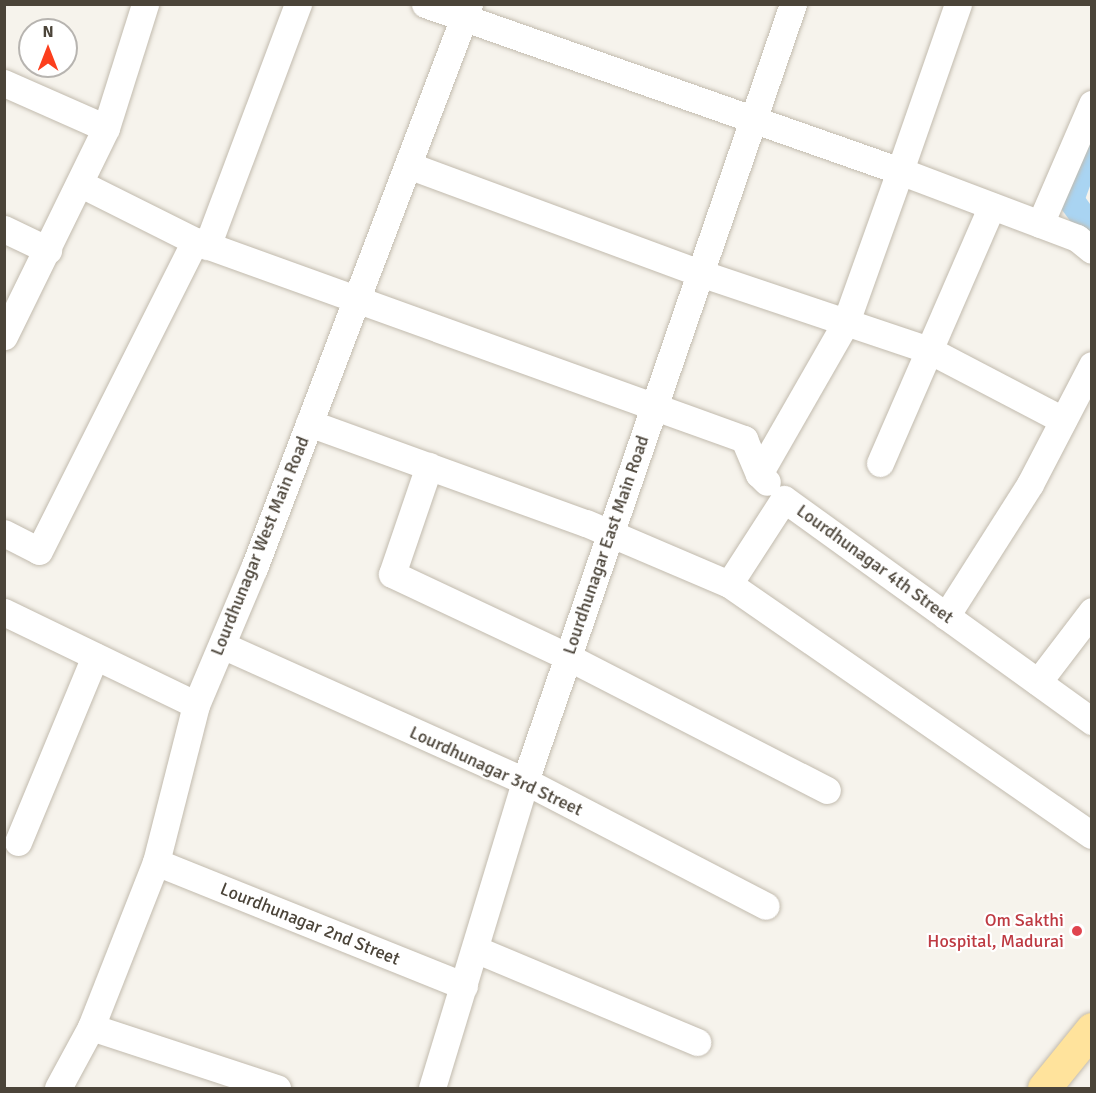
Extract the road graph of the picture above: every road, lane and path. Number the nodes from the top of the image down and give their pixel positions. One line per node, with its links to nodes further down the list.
1 (145, 4): 10 (street)
2 (297, 4): 17 (street)
3 (425, 4): 6 (street)
4 (793, 4): 9 (street, Lourdhunagar East Main Road)
5 (958, 4): 12 (street)
6 (466, 12): 9 (street); 11 (street, Lourdhunagar West Main Road)
7 (4, 83): 10 (street)
8 (1092, 104): 15 (street)
9 (753, 120): 12 (street); 20 (street, Lourdhunagar East Main Road)
10 (106, 128): 13 (street)
11 (408, 165): 20 (street); 21 (street, Lourdhunagar West Main Road)
12 (900, 171): 14 (street); 22 (street)
13 (81, 184): 17 (street); 18 (street)
14 (992, 206): 15 (street); 24 (street)
15 (1040, 224): 19 (street)
16 (4, 230): 18 (street)
17 (201, 243): 21 (street); 33 (street)
18 (48, 250): 23 (street)
19 (1092, 250)
20 (700, 273): 22 (street); 26 (street, Lourdhunagar East Main Road)
21 (357, 298): 26 (street); 28 (street, Lourdhunagar West Main Road)
22 (846, 322): 24 (street); 31 (street)
23 (4, 336)
24 (929, 350): 27 (street); 29 (street)
25 (1092, 365): 27 (street)
26 (654, 406): 31 (street); 34 (street, Lourdhunagar East Main Road)
27 (1063, 420): 38 (street)
28 (309, 423): 30 (street); 39 (street, Lourdhunagar West Main Road)
29 (880, 463)
30 (429, 466): 34 (street); 41 (street)
31 (759, 474): 32 (street)
32 (784, 498): 35 (street, Lourdhunagar 4th Street); 38 (street, Lourdhunagar 4th Street)
33 (4, 533)
34 (610, 533): 35 (street); 41 (street, Lourdhunagar East Main Road)
35 (729, 584): 47 (street)
36 (1092, 611): 42 (street)
37 (4, 612): 40 (street)
38 (946, 616): 42 (street, Lourdhunagar 4th Street)
39 (222, 645): 43 (street, Lourdhunagar West Main Road); 45 (street, Lourdhunagar 3rd Street)
40 (95, 656): 43 (street); 48 (street)
41 (568, 657): 45 (street, Lourdhunagar East Main Road); 46 (street)
42 (1038, 682): 44 (street, Lourdhunagar 4th Street)
43 (196, 705): 49 (street, Lourdhunagar West Main Road)
44 (1092, 721)
45 (525, 781): 50 (street, Lourdhunagar 3rd Street); 51 (street, Lourdhunagar East Main Road)
46 (827, 790)
47 (1092, 835)
48 (18, 842)
49 (156, 862): 52 (street, Lourdhunagar 2nd Street); 53 (street, Lourdhunagar West Main Road)
50 (766, 906)
51 (475, 949): 52 (street, Lourdhunagar East Main Road); 55 (street)
52 (464, 986): 58 (street, Lourdhunagar East Main Road)
53 (91, 1027): 56 (street, Lourdhunagar West Main Road); 57 (street)
54 (1092, 1029): 59 (main road)
55 (697, 1042)
56 (58, 1089)
57 (277, 1089)
58 (432, 1089)
59 (1044, 1089)

